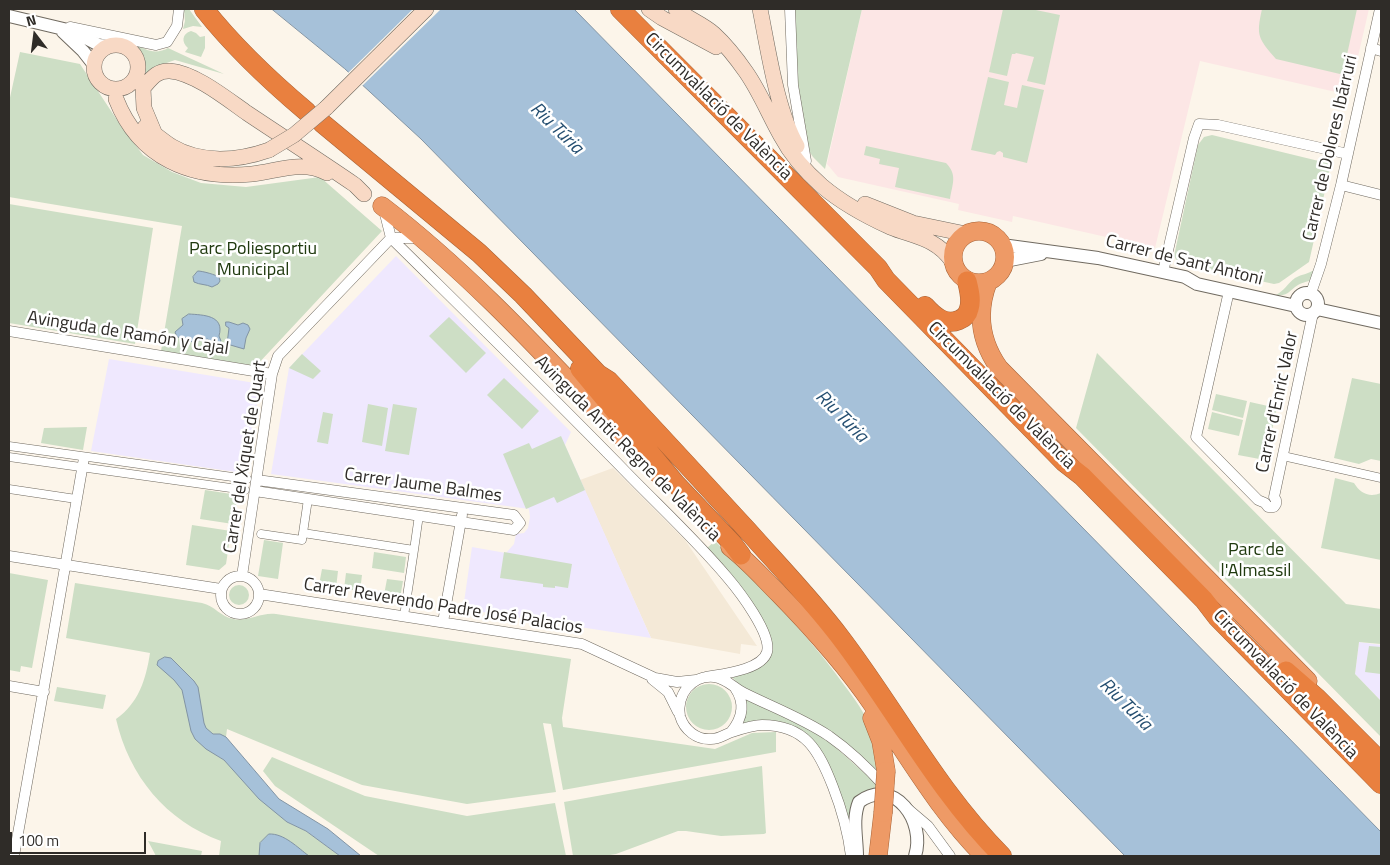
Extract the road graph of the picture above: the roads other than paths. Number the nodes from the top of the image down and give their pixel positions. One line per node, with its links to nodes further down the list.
1 (179, 9): 13 (street)
2 (204, 9): 21 (highway)
3 (214, 9): 21 (highway)
4 (426, 9): 21 (main road)
5 (620, 9): 35 (highway, Circumval·lació de València)
6 (649, 9): 17 (main road)
7 (676, 9): 17 (main road)
8 (760, 9): 24 (main road)
9 (790, 9): 24 (street)
10 (1380, 9): 15 (street, Carrer de Dolores Ibárruri)
11 (10, 14): 12 (street)
12 (59, 29): 13 (street); 14 (street); 18 (street)
13 (130, 44): 14 (main road); 19 (main road)
14 (109, 46): 18 (main road)
15 (1370, 48): 16 (street); 23 (street, Carrer de Dolores Ibárruri)
16 (1381, 51)
17 (735, 58): 34 (main road)
18 (94, 65): 20 (main road)
19 (130, 84): 20 (main road); 22 (main road)
20 (113, 93): 22 (main road); 26 (main road)
21 (319, 113): 22 (main road, bridge); 32 (highway); 46 (highway)
22 (154, 132): 26 (main road)
23 (1348, 154): 25 (street, Carrer de Dolores Ibárruri); 36 (street)
24 (806, 161): 29 (main road)
25 (1340, 186): 27 (street); 40 (street, Carrer de Dolores Ibárruri)
26 (364, 194): 28 (main road)
27 (1381, 195)
28 (382, 206): 30 (street); 31 (highway)
29 (966, 234): 33 (highway); 34 (highway)
30 (391, 238): 31 (street); 45 (street, Carrer del Xiquet de Quart); 75 (street, Avinguda Antic Regne de València)
31 (424, 238): 65 (highway)
32 (464, 242): 46 (highway); 65 (highway)
33 (1003, 253): 36 (street, Carrer de Sant Antoni); 38 (highway)
34 (952, 261): 37 (highway)
35 (878, 268): 37 (highway); 70 (highway, Circumval·lació de València)
36 (1163, 272): 39 (street, Carrer de Sant Antoni)
37 (968, 281): 38 (highway)
38 (988, 282): 81 (highway, Circumval·lació de València)
39 (1229, 291): 41 (street, Carrer de Sant Antoni); 48 (street, Carrer d'Enric Valor)
40 (1311, 293): 41 (street); 42 (street)
41 (1296, 306): 42 (street)
42 (1315, 311): 43 (street); 48 (street, Carrer d'Enric Valor)
43 (1381, 323)
44 (9, 331): 45 (street, Avinguda de Ramón y Cajal)
45 (272, 374): 53 (street, Carrer del Xiquet de Quart)
46 (609, 381): 92 (highway)
47 (9, 446): 50 (street, Carrer Jaume Balmes)
48 (1282, 456): 52 (street)
49 (9, 457): 51 (street, Carrer Jaume Balmes)
50 (84, 458): 51 (street); 53 (street, Carrer Jaume Balmes)
51 (82, 469): 55 (street, Carrer Jaume Balmes); 56 (street)
52 (1381, 478)
53 (252, 479): 55 (street, Carrer del Xiquet de Quart); 58 (street, Carrer Jaume Balmes)
54 (9, 489): 56 (street)
55 (250, 491): 57 (street, Carrer Jaume Balmes); 67 (street, Carrer del Xiquet de Quart)
56 (76, 499): 66 (street)
57 (308, 499): 59 (street, Carrer Jaume Balmes); 61 (street)
58 (463, 508): 60 (street); 60 (street, Carrer Jaume Balmes)
59 (419, 515): 60 (street, Carrer Jaume Balmes); 63 (street)
60 (461, 522): 72 (street)
61 (303, 533): 62 (street); 63 (street)
62 (261, 534)
63 (414, 550): 71 (street)
64 (9, 556): 66 (street)
65 (741, 556): 73 (highway)
66 (64, 564): 68 (street); 78 (street)
67 (242, 576): 68 (street); 69 (street)
68 (221, 589): 69 (street)
69 (259, 594): 71 (street, Carrer Reverendo Padre José Palacios)
70 (1204, 600): 82 (highway); 83 (highway, Circumval·lació de València)
71 (404, 616): 72 (street, Carrer Reverendo Padre José Palacios)
72 (443, 622): 74 (street, Carrer Reverendo Padre José Palacios)
73 (841, 664): 88 (highway, bridge); 91 (highway)
74 (646, 674): 75 (street, Carrer Reverendo Padre José Palacios); 79 (street, Carrer Reverendo Padre José Palacios)
75 (702, 678): 77 (street); 79 (street)
76 (9, 686): 78 (street)
77 (733, 686): 80 (street); 84 (street)
78 (44, 692): 85 (street)
79 (680, 715): 80 (street)
80 (730, 732): 86 (street)
81 (1381, 755)
82 (1381, 762)
83 (1381, 784)
84 (903, 805): 87 (street); 89 (street); 90 (street)
85 (14, 856)
86 (851, 856)
87 (857, 856)
88 (878, 856)
89 (915, 856)
90 (950, 856)
91 (984, 856)
92 (1002, 856)

